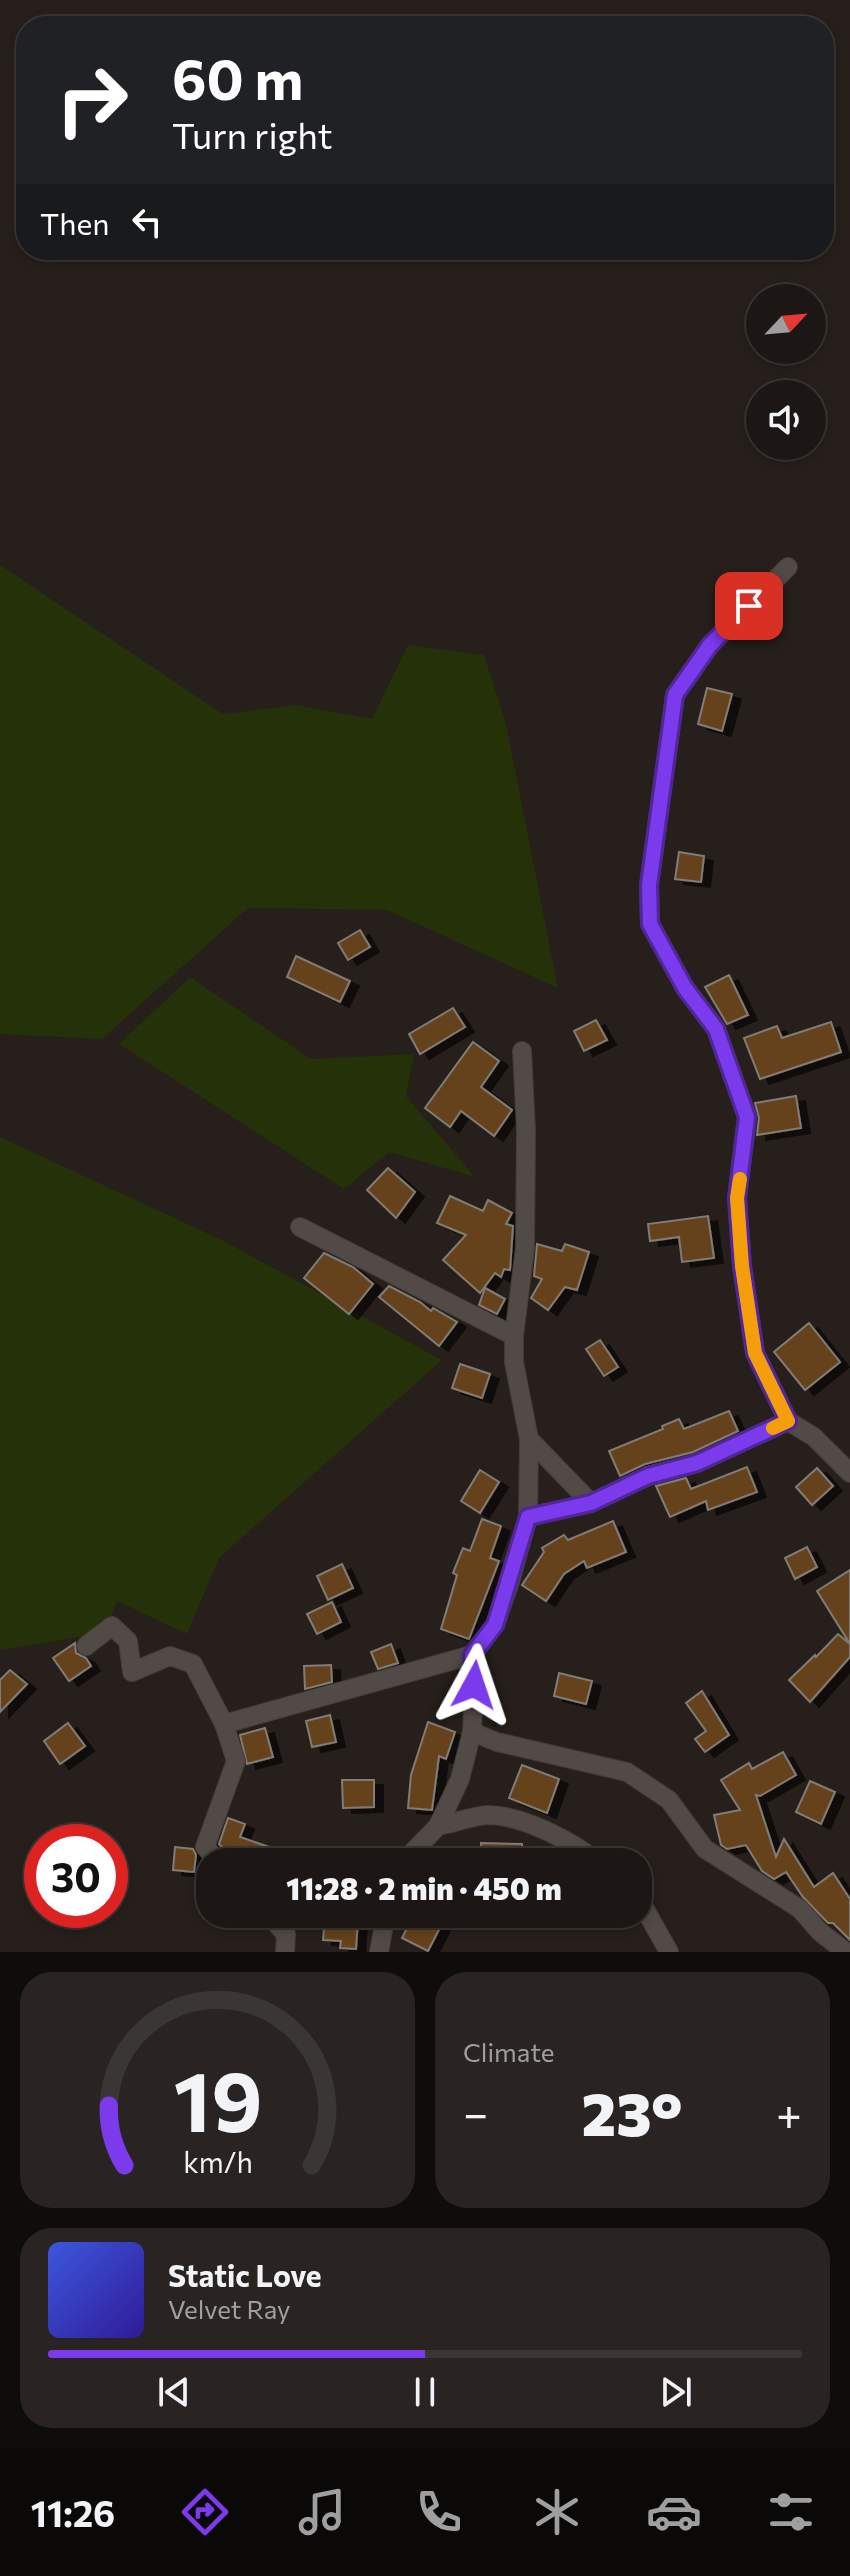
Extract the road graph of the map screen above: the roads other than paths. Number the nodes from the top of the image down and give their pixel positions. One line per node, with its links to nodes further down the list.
1 (788, 567): 5 (street)
2 (522, 1051): 4 (street)
3 (300, 1227): 4 (street)
4 (514, 1336): 6 (street)
5 (788, 1421): 7 (street); 8 (street)
6 (529, 1439): 8 (street); 9 (street)
7 (850, 1473)
8 (591, 1503): 9 (street)
9 (528, 1517): 11 (street)
10 (86, 1646): 12 (street)
11 (472, 1655): 12 (street); 13 (street)
12 (224, 1724): 15 (street)
13 (472, 1732): 14 (street); 24 (street)
14 (438, 1826): 16 (street); 17 (street)
15 (206, 1848)
16 (417, 1848)
17 (577, 1848)
18 (652, 1922): 23 (street)
19 (280, 1928): 21 (street)
20 (383, 1928): 22 (street)
21 (285, 1952)
22 (379, 1952)
23 (669, 1952)
24 (846, 1952)

